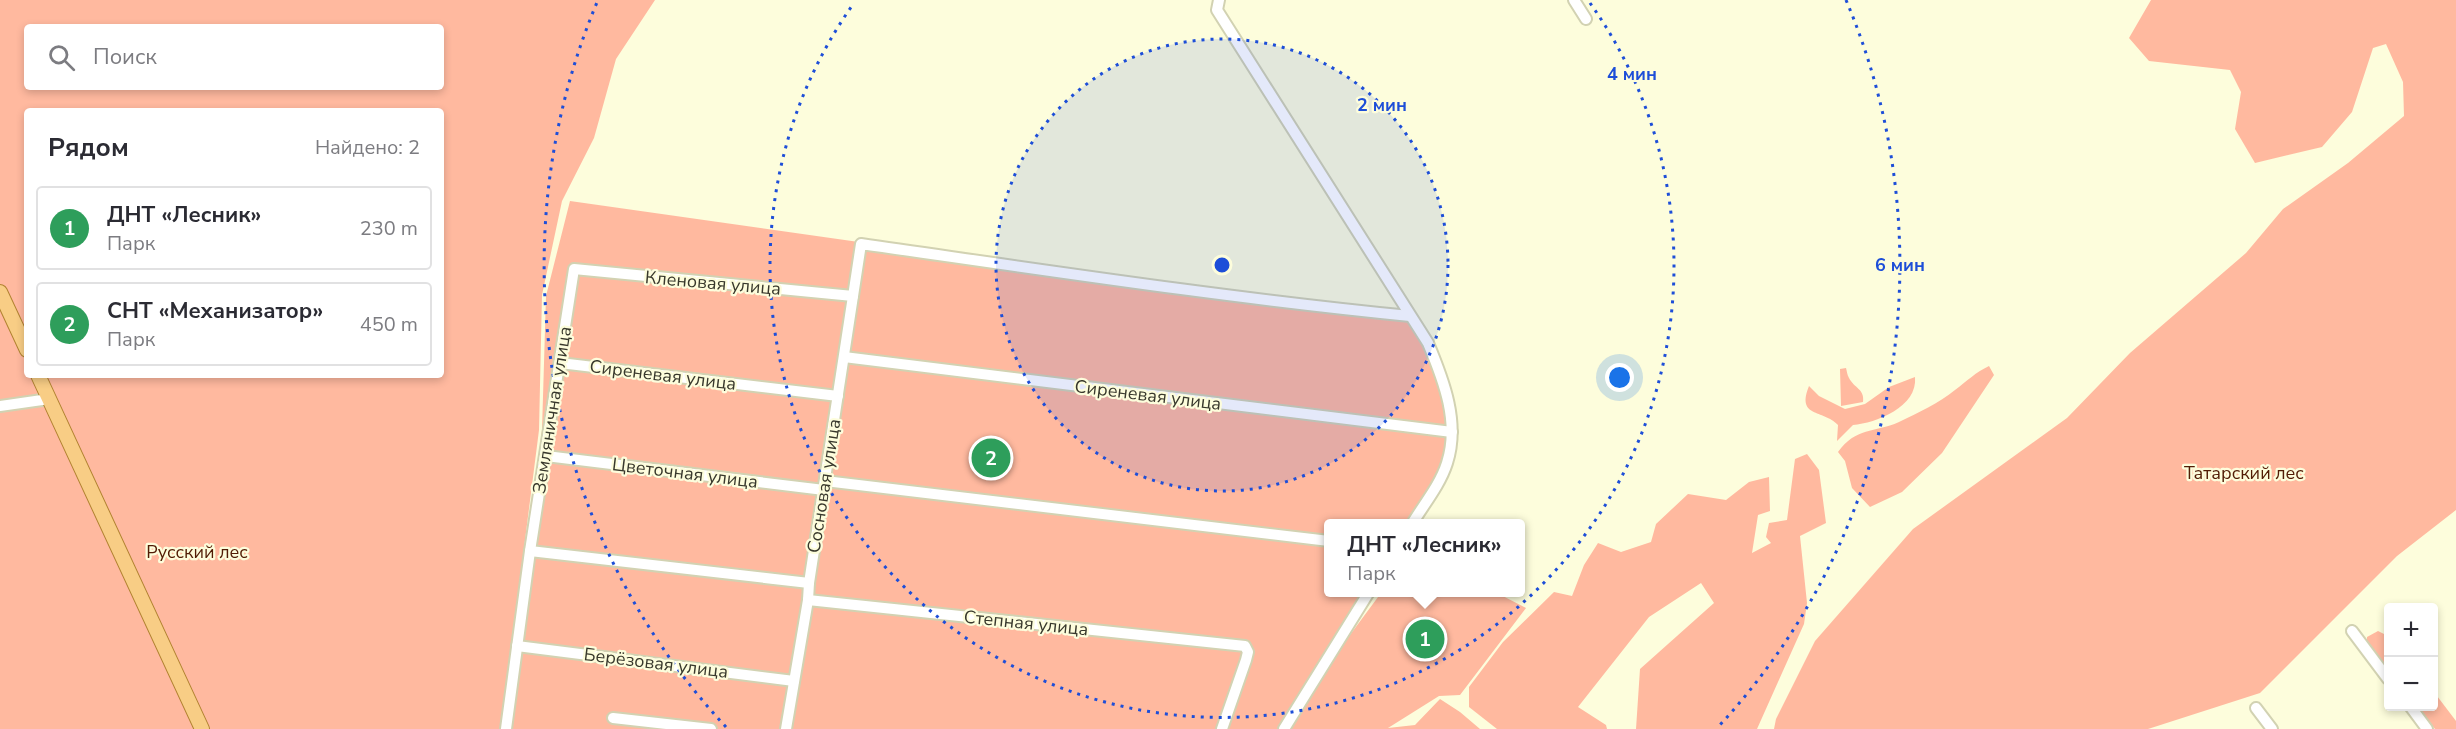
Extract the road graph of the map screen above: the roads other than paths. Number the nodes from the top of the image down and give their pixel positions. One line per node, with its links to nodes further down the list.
1 (1219, 0): 7 (street)
2 (1574, 0): 3 (street)
3 (1586, 19)
4 (574, 269): 6 (street, Кленовая улица); 10 (street, Земляничная улица)
5 (0, 292): 8 (main road)
6 (853, 296): 7 (street, Сосновая улица); 9 (street, Сосновая улица)
7 (1410, 316): 15 (street)
8 (24, 344)
9 (844, 357): 12 (street, Сосновая улица); 15 (street, Сиреневая улица)
10 (560, 363): 12 (street, Сиреневая улица); 16 (street, Земляничная улица)
11 (39, 378): 13 (main road)
12 (838, 396): 17 (street, Сосновая улица)
13 (49, 399): 14 (street); 31 (main road)
14 (0, 406)
15 (1452, 432): 18 (street)
16 (546, 456): 17 (street, Цветочная улица); 20 (street, Земляничная улица)
17 (824, 486): 19 (street, Цветочная улица); 21 (street, Сосновая улица)
18 (1415, 519)
19 (1324, 540)
20 (530, 551): 21 (street); 25 (street, Земляничная улица)
21 (809, 583): 23 (street, Сосновая улица)
22 (1366, 597): 36 (street)
23 (808, 600): 27 (street, Сосновая улица); 35 (street, Степная улица)
24 (2352, 631): 26 (street)
25 (517, 646): 27 (street, Берёзовая улица); 32 (street, Земляничная улица)
26 (2384, 674)
27 (794, 681): 34 (street, Сосновая улица)
28 (2256, 708): 37 (street)
29 (2414, 711): 38 (street)
30 (613, 718): 33 (street)
31 (202, 729)
32 (506, 729)
33 (711, 729)
34 (786, 729)
35 (1222, 729)
36 (1284, 729)
37 (2272, 729)
38 (2427, 729)

